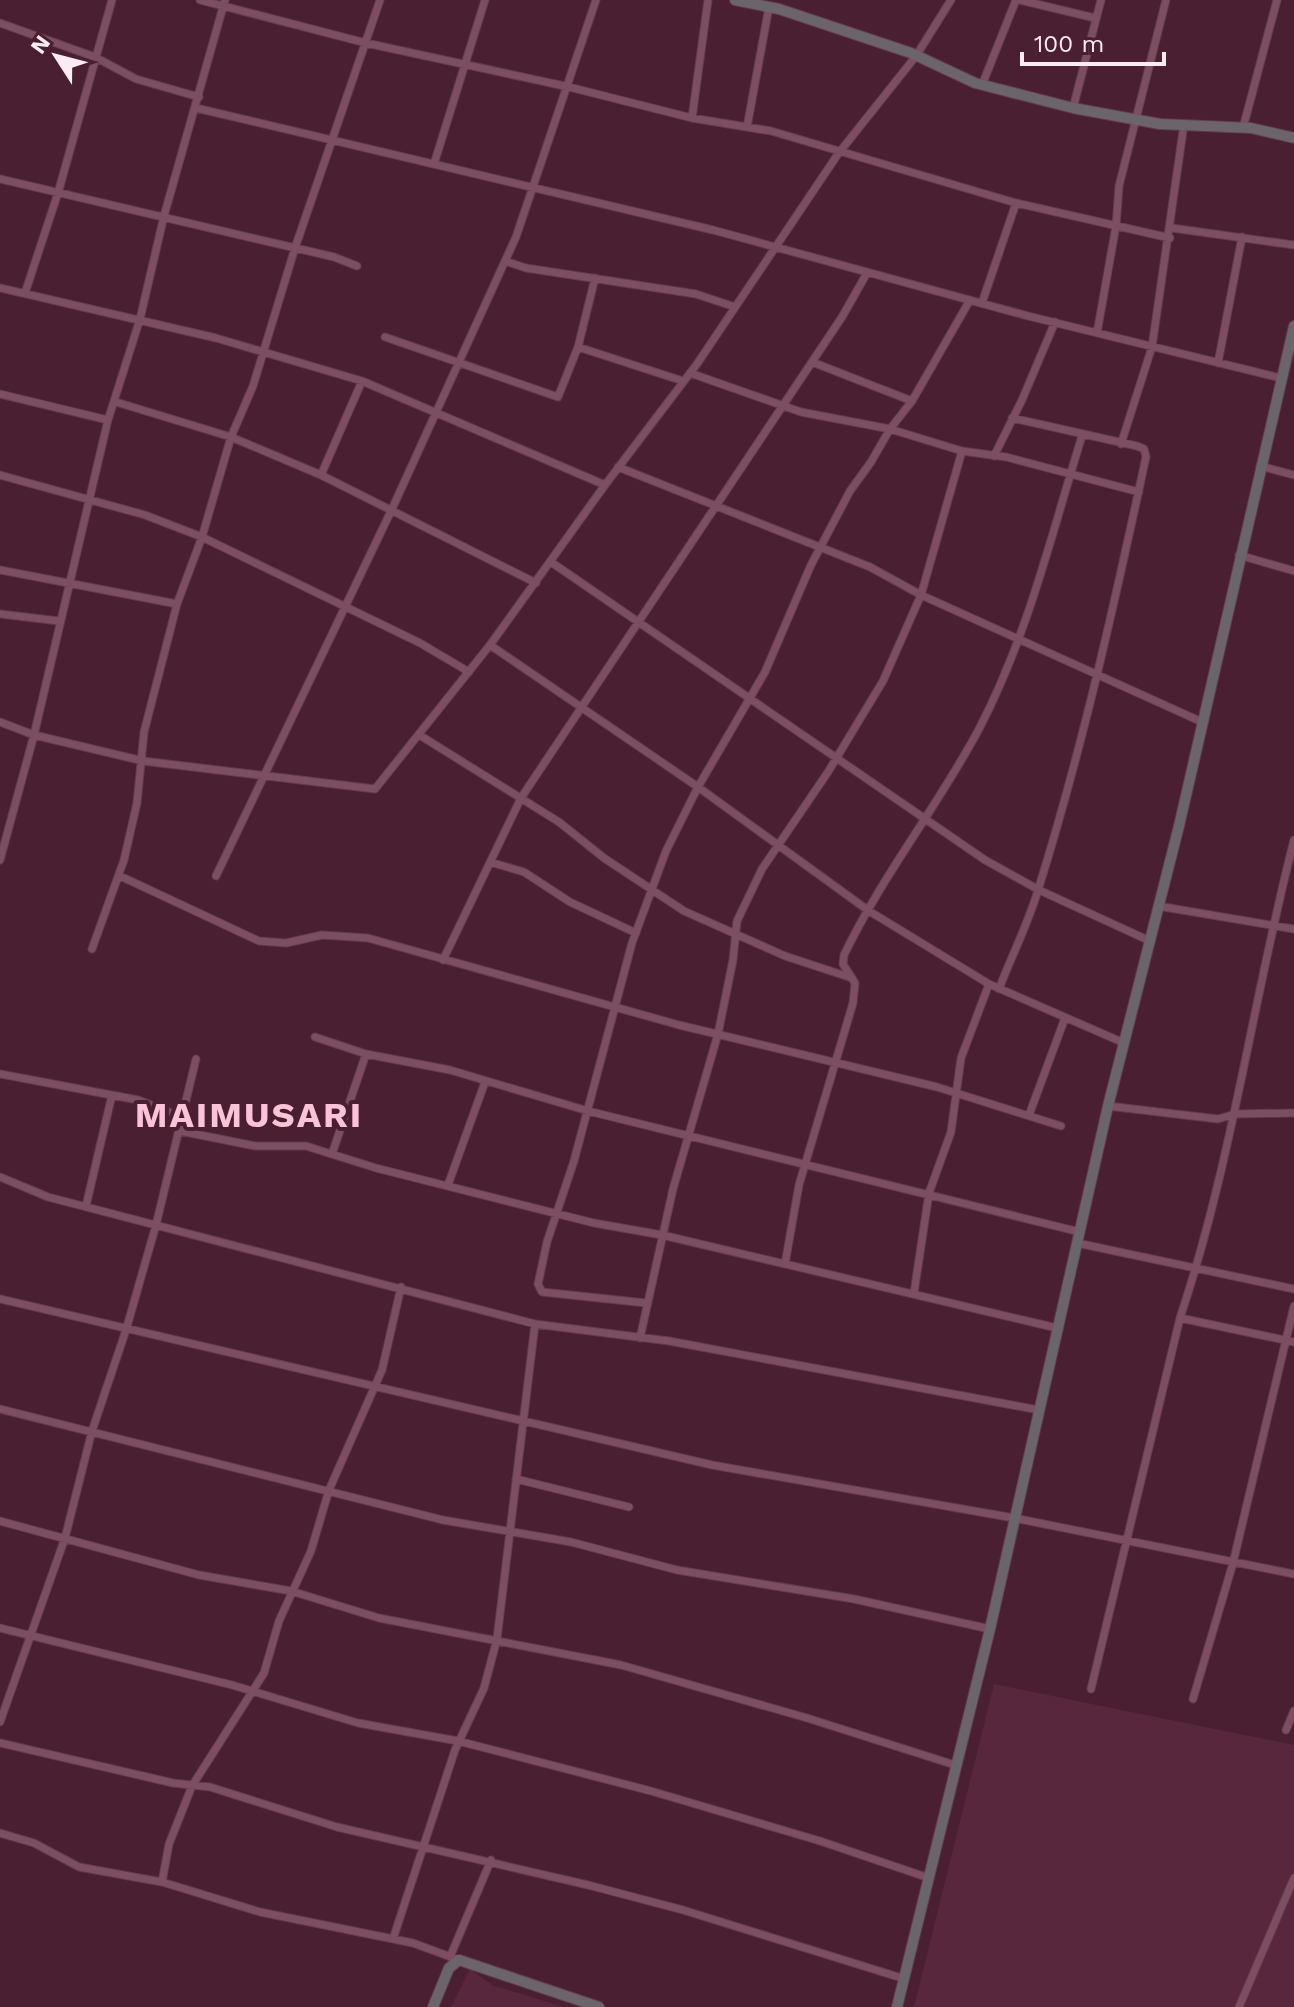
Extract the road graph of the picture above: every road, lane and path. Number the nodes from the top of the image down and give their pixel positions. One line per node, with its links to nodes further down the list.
1 (112, 0): 19 (street)
2 (200, 0): 13 (street)
3 (380, 0): 17 (street)
4 (485, 0): 20 (street)
5 (596, 0): 22 (street)
6 (708, 0): 26 (street)
7 (735, 0): 14 (main road)
8 (951, 0): 18 (street)
9 (1018, 0): 15 (street); 21 (street)
10 (1101, 0): 15 (street)
11 (1166, 0): 27 (street)
12 (1277, 0): 30 (street)
13 (224, 3): 17 (street); 23 (street)
14 (762, 4): 18 (main road); 29 (street)
15 (1095, 18): 25 (street)
16 (0, 23): 19 (street)
17 (366, 43): 20 (street); 32 (street)
18 (916, 56): 21 (main road); 33 (street)
19 (95, 57): 23 (street); 37 (street)
20 (466, 65): 22 (street); 34 (street)
21 (982, 85): 25 (main road)
22 (569, 87): 26 (street); 36 (street)
23 (199, 97): 24 (street)
24 (196, 108): 32 (street); 39 (street)
25 (1073, 108): 27 (main road)
26 (692, 118): 29 (street)
27 (1134, 119): 28 (main road); 40 (street)
28 (1184, 124): 30 (main road); 41 (street)
29 (747, 127): 33 (street)
30 (1243, 128): 31 (main road)
31 (1294, 138)
32 (333, 141): 34 (street); 46 (street)
33 (838, 154): 38 (street); 44 (street)
34 (434, 164): 36 (street)
35 (0, 179): 37 (street)
36 (535, 190): 44 (street); 47 (street)
37 (58, 193): 39 (street); 52 (street)
38 (1016, 203): 40 (street); 54 (street)
39 (164, 216): 46 (street); 56 (street)
40 (1116, 226): 43 (street); 59 (street)
41 (1172, 228): 42 (street); 43 (street)
42 (1242, 237): 45 (street); 66 (street)
43 (1170, 238): 62 (street)
44 (774, 245): 49 (street); 55 (street)
45 (1294, 245)
46 (295, 248): 48 (street); 63 (street)
47 (505, 261): 50 (street); 64 (street)
48 (357, 266)
49 (867, 273): 53 (street); 65 (street)
50 (595, 278): 55 (street); 61 (street)
51 (0, 288): 52 (street)
52 (25, 293): 56 (street)
53 (970, 300): 54 (street); 72 (street)
54 (982, 303): 57 (street)
55 (735, 307): 67 (street)
56 (140, 319): 63 (street); 73 (street)
57 (1055, 322): 59 (street); 76 (street)
58 (1294, 326): 68 (main road)
59 (1097, 333): 62 (street)
60 (385, 337): 64 (street)
61 (578, 347): 64 (street); 70 (street)
62 (1152, 347): 66 (street); 81 (street)
63 (263, 350): 69 (street); 80 (street)
64 (461, 361): 75 (street)
65 (812, 362): 72 (street); 74 (street)
66 (1218, 363): 68 (street)
67 (690, 373): 70 (street); 74 (street)
68 (1281, 378): 84 (main road)
69 (362, 381): 75 (street); 88 (street)
70 (683, 381): 85 (street)
71 (0, 394): 77 (street)
72 (912, 401): 78 (street)
73 (116, 402): 77 (street); 80 (street)
74 (782, 405): 78 (street); 93 (street)
75 (438, 411): 90 (street); 94 (street)
76 (1012, 418): 79 (street); 83 (street)
77 (108, 420): 92 (street)
78 (890, 429): 82 (street); 96 (street)
79 (1082, 436): 81 (street); 86 (street)
80 (231, 437): 88 (street); 95 (street)
81 (1121, 444): 91 (street)
82 (962, 451): 83 (street); 103 (street)
83 (994, 456): 86 (street)
84 (1260, 466): 89 (street); 97 (main road)
85 (618, 467): 90 (street); 93 (street)
86 (1070, 474): 91 (street); 109 (street)
87 (0, 475): 92 (street)
88 (321, 475): 94 (street)
89 (1294, 475)
90 (605, 485): 98 (street)
91 (1139, 492): 112 (street)
92 (88, 500): 95 (street); 101 (street)
93 (717, 505): 96 (street); 108 (street)
94 (392, 509): 102 (street); 105 (street)
95 (202, 537): 104 (street); 105 (street)
96 (821, 546): 103 (street); 113 (street)
97 (1239, 555): 100 (street); 116 (main road)
98 (551, 562): 102 (street); 108 (street)
99 (0, 570): 101 (street)
100 (1294, 571)
101 (69, 581): 104 (street); 107 (street)
102 (536, 583): 110 (street)
103 (921, 595): 109 (street); 119 (street)
104 (177, 604): 120 (street)
105 (343, 607): 111 (street); 121 (street)
106 (0, 614): 107 (street)
107 (59, 621): 117 (street)
108 (639, 622): 113 (street); 114 (street)
109 (1019, 640): 112 (street); 124 (street)
110 (490, 645): 111 (street); 114 (street)
111 (469, 672): 118 (street)
112 (1100, 676): 116 (street); 132 (street)
113 (750, 698): 119 (street); 122 (street)
114 (580, 709): 122 (street); 123 (street)
115 (0, 722): 117 (street)
116 (1202, 722): 133 (main road)
117 (34, 735): 120 (street); 127 (street)
118 (421, 736): 121 (street); 123 (street)
119 (836, 759): 124 (street); 126 (street)
120 (143, 761): 121 (street); 129 (street)
121 (261, 778): 130 (street)
122 (698, 787): 126 (street); 131 (street)
123 (521, 798): 128 (street); 131 (street)
124 (925, 818): 132 (street); 134 (street)
125 (1294, 840): 135 (street)
126 (779, 846): 134 (street); 138 (street)
127 (0, 860)
128 (490, 862): 137 (street); 141 (street)
129 (120, 876): 140 (street); 141 (street)
130 (216, 876)
131 (651, 889): 137 (street); 138 (street)
132 (1039, 890): 139 (street); 144 (street)
133 (1158, 906): 135 (street); 139 (main road)
134 (869, 911): 142 (street); 143 (street)
135 (1272, 926): 136 (street); 160 (street)
136 (1294, 929)
137 (636, 933): 145 (street)
138 (735, 935): 142 (street); 147 (street)
139 (1150, 941): 149 (main road)
140 (92, 949)
141 (443, 960): 145 (street)
142 (852, 978): 152 (street)
143 (989, 984): 144 (street); 155 (street)
144 (999, 989): 146 (street)
145 (616, 1006): 147 (street); 158 (street)
146 (1065, 1018): 149 (street); 161 (street)
147 (718, 1034): 152 (street); 165 (street)
148 (315, 1037): 150 (street)
149 (1124, 1043): 157 (main road)
150 (366, 1054): 154 (street); 166 (street)
151 (196, 1059): 162 (street)
152 (836, 1063): 155 (street); 167 (street)
153 (0, 1074): 156 (street)
154 (485, 1082): 158 (street); 169 (street)
155 (958, 1094): 161 (street); 170 (street)
156 (112, 1095): 162 (street); 171 (street)
157 (1108, 1106): 160 (street); 175 (main road)
158 (588, 1111): 165 (street); 172 (street)
159 (1294, 1113): 160 (street)
160 (1235, 1114): 177 (street)
161 (1029, 1115): 163 (street)
162 (182, 1117): 164 (street)
163 (1061, 1126)
164 (180, 1131): 166 (street); 173 (street)
165 (688, 1135): 167 (street); 174 (street)
166 (332, 1154): 169 (street)
167 (806, 1163): 170 (street); 176 (street)
168 (0, 1177): 171 (street)
169 (448, 1185): 172 (street)
170 (929, 1193): 175 (street); 180 (street)
171 (86, 1206): 173 (street)
172 (555, 1214): 174 (street); 182 (street)
173 (156, 1225): 178 (street); 187 (street)
174 (662, 1235): 176 (street); 182 (street)
175 (1078, 1237): 177 (street); 186 (main road)
176 (785, 1264): 180 (street)
177 (1197, 1267): 179 (street); 184 (street)
178 (401, 1287): 185 (street); 190 (street)
179 (1294, 1289)
180 (914, 1293): 186 (street)
181 (0, 1299): 187 (street)
182 (646, 1303): 188 (street)
183 (1294, 1306): 189 (street)
184 (1180, 1318): 189 (street); 202 (street)
185 (535, 1324): 188 (street); 193 (street)
186 (1057, 1328): 192 (main road)
187 (126, 1330): 190 (street); 194 (street)
188 (640, 1338): 192 (street)
189 (1291, 1341): 203 (street)
190 (375, 1388): 193 (street); 196 (street)
191 (0, 1409): 194 (street)
192 (1039, 1410): 198 (main road)
193 (525, 1422): 195 (street); 198 (street)
194 (92, 1431): 196 (street); 201 (street)
195 (516, 1479): 197 (street); 200 (street)
196 (329, 1490): 200 (street); 205 (street)
197 (629, 1507)
198 (1014, 1518): 202 (street); 207 (main road)
199 (0, 1521): 201 (street)
200 (513, 1530): 207 (street); 209 (street)
201 (65, 1538): 205 (street); 208 (street)
202 (1128, 1543): 203 (street); 210 (street)
203 (1233, 1563): 204 (street); 212 (street)
204 (1294, 1574)
205 (291, 1591): 209 (street); 211 (street)
206 (0, 1628): 208 (street)
207 (990, 1629): 218 (main road)
208 (31, 1634): 211 (street); 214 (street)
209 (497, 1639): 216 (street); 218 (street)
210 (1091, 1689)
211 (251, 1693): 216 (street); 219 (street)
212 (1193, 1699)
213 (1294, 1711): 215 (street)
214 (0, 1722)
215 (1286, 1730)
216 (458, 1741): 221 (street); 223 (street)
217 (0, 1743): 219 (street)
218 (955, 1765): 223 (main road)
219 (192, 1786): 221 (street); 225 (street)
220 (0, 1833): 225 (street)
221 (423, 1848): 222 (street); 226 (street)
222 (491, 1860): 227 (street); 228 (street)
223 (929, 1878): 228 (main road)
224 (1294, 1878): 232 (street)
225 (162, 1882): 226 (street)
226 (393, 1939): 227 (street)
227 (455, 1958): 229 (main road); 230 (main road)
228 (905, 1979): 231 (main road)
229 (433, 2007)
230 (599, 2007)
231 (897, 2007)
232 (1239, 2007)

